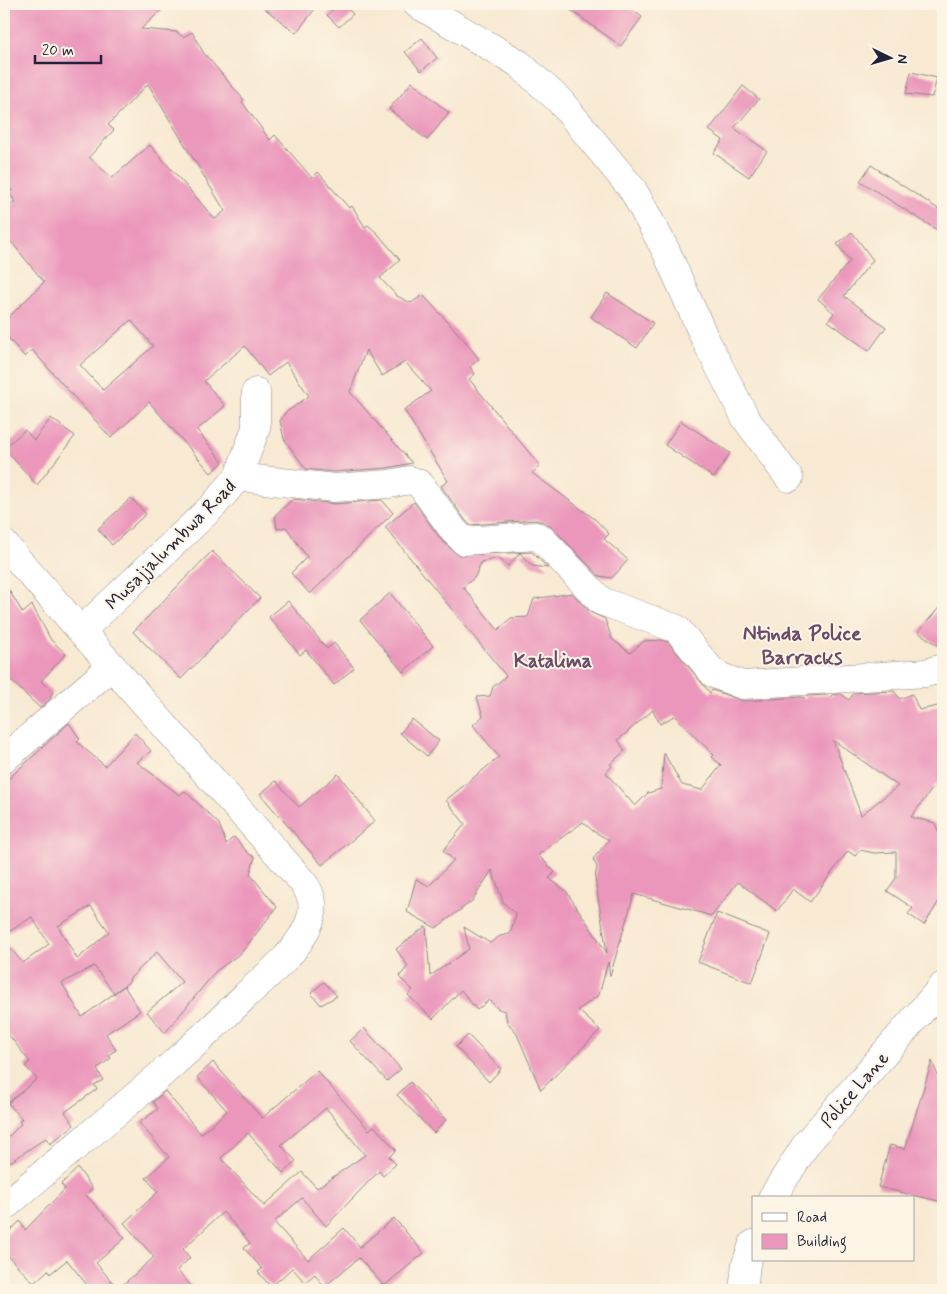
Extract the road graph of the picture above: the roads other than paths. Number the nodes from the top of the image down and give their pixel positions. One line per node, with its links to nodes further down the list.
1 (417, 4): 4 (street)
2 (256, 392): 3 (street, Musajjalumbwa Road)
3 (238, 477): 6 (street, Musajjalumbwa Road); 8 (street)
4 (789, 478)
5 (4, 544): 6 (street)
6 (81, 631): 7 (street)
7 (112, 666): 9 (street); 12 (street)
8 (943, 668)
9 (4, 759)
10 (941, 992): 11 (street, Police Lane)
11 (773, 1196)
12 (4, 1207)
13 (752, 1247): 14 (street)
14 (743, 1290)

